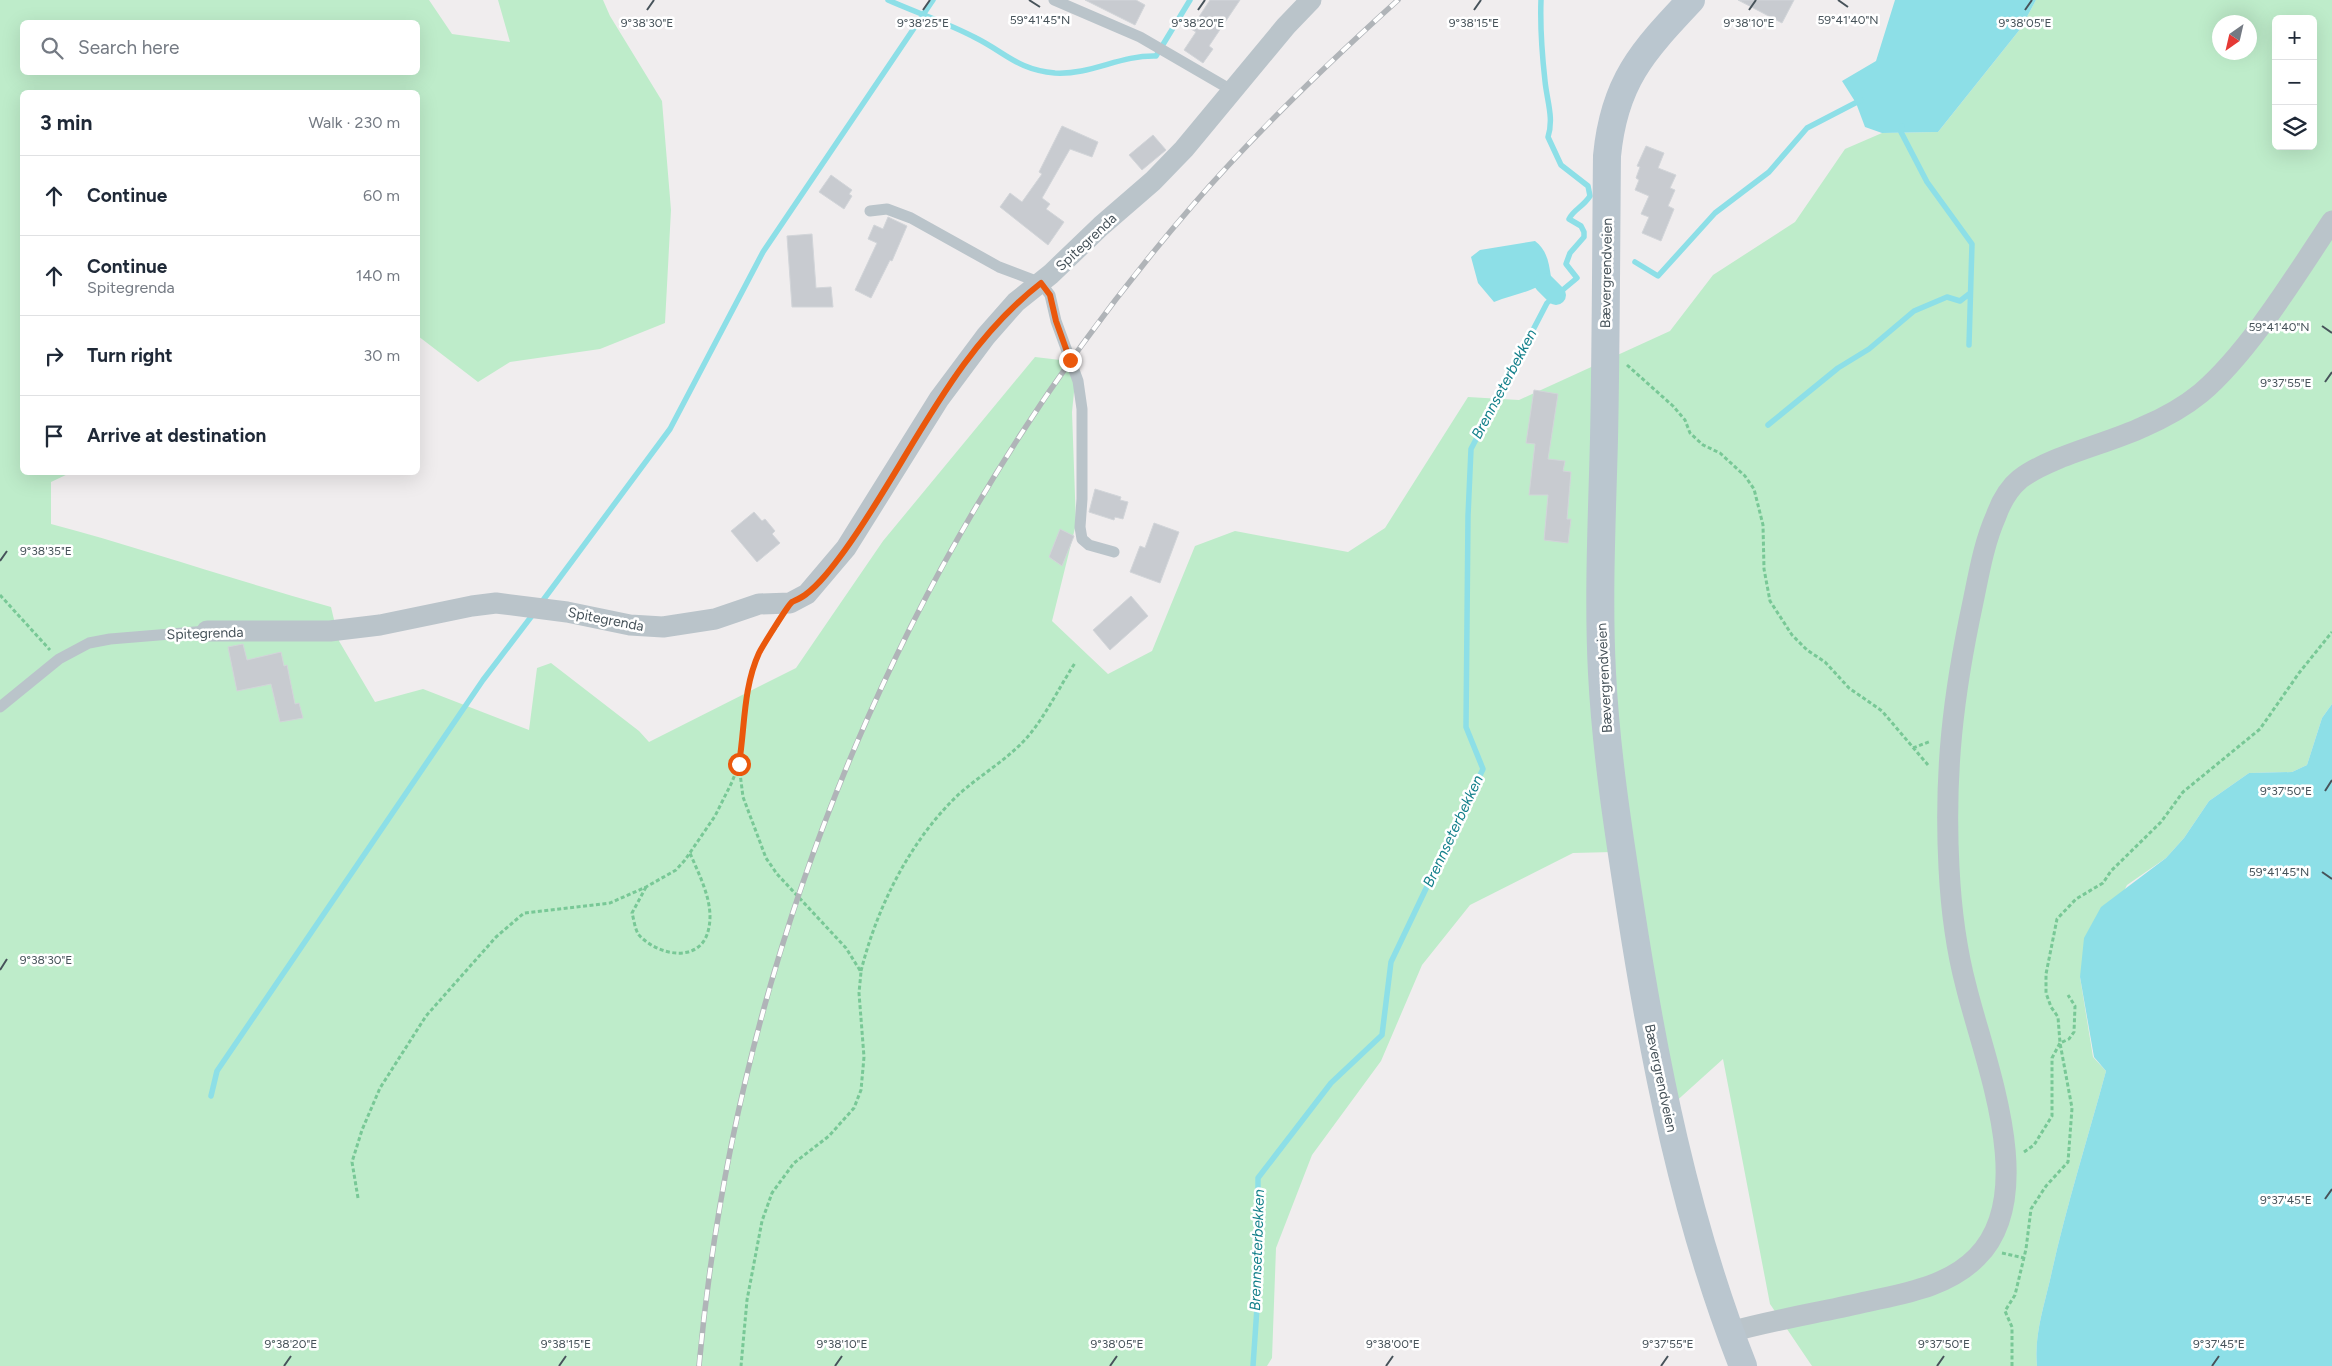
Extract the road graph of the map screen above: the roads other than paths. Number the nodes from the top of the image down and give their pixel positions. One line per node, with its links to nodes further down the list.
1 (1054, 0): 4 (lane)
2 (1311, 0): 4 (street, Spitegrenda)
3 (1691, 0): 11 (main road, Bævergrendveien)
4 (1233, 91): 7 (street, Spitegrenda)
5 (870, 211): 7 (lane)
6 (2332, 221): 11 (street)
7 (1041, 283): 8 (lane); 9 (street, Spitegrenda)
8 (1114, 552)
9 (207, 631): 10 (lane, Spitegrenda)
10 (0, 707)
11 (1730, 1332): 12 (main road, Bævergrendveien)
12 (1743, 1366)

